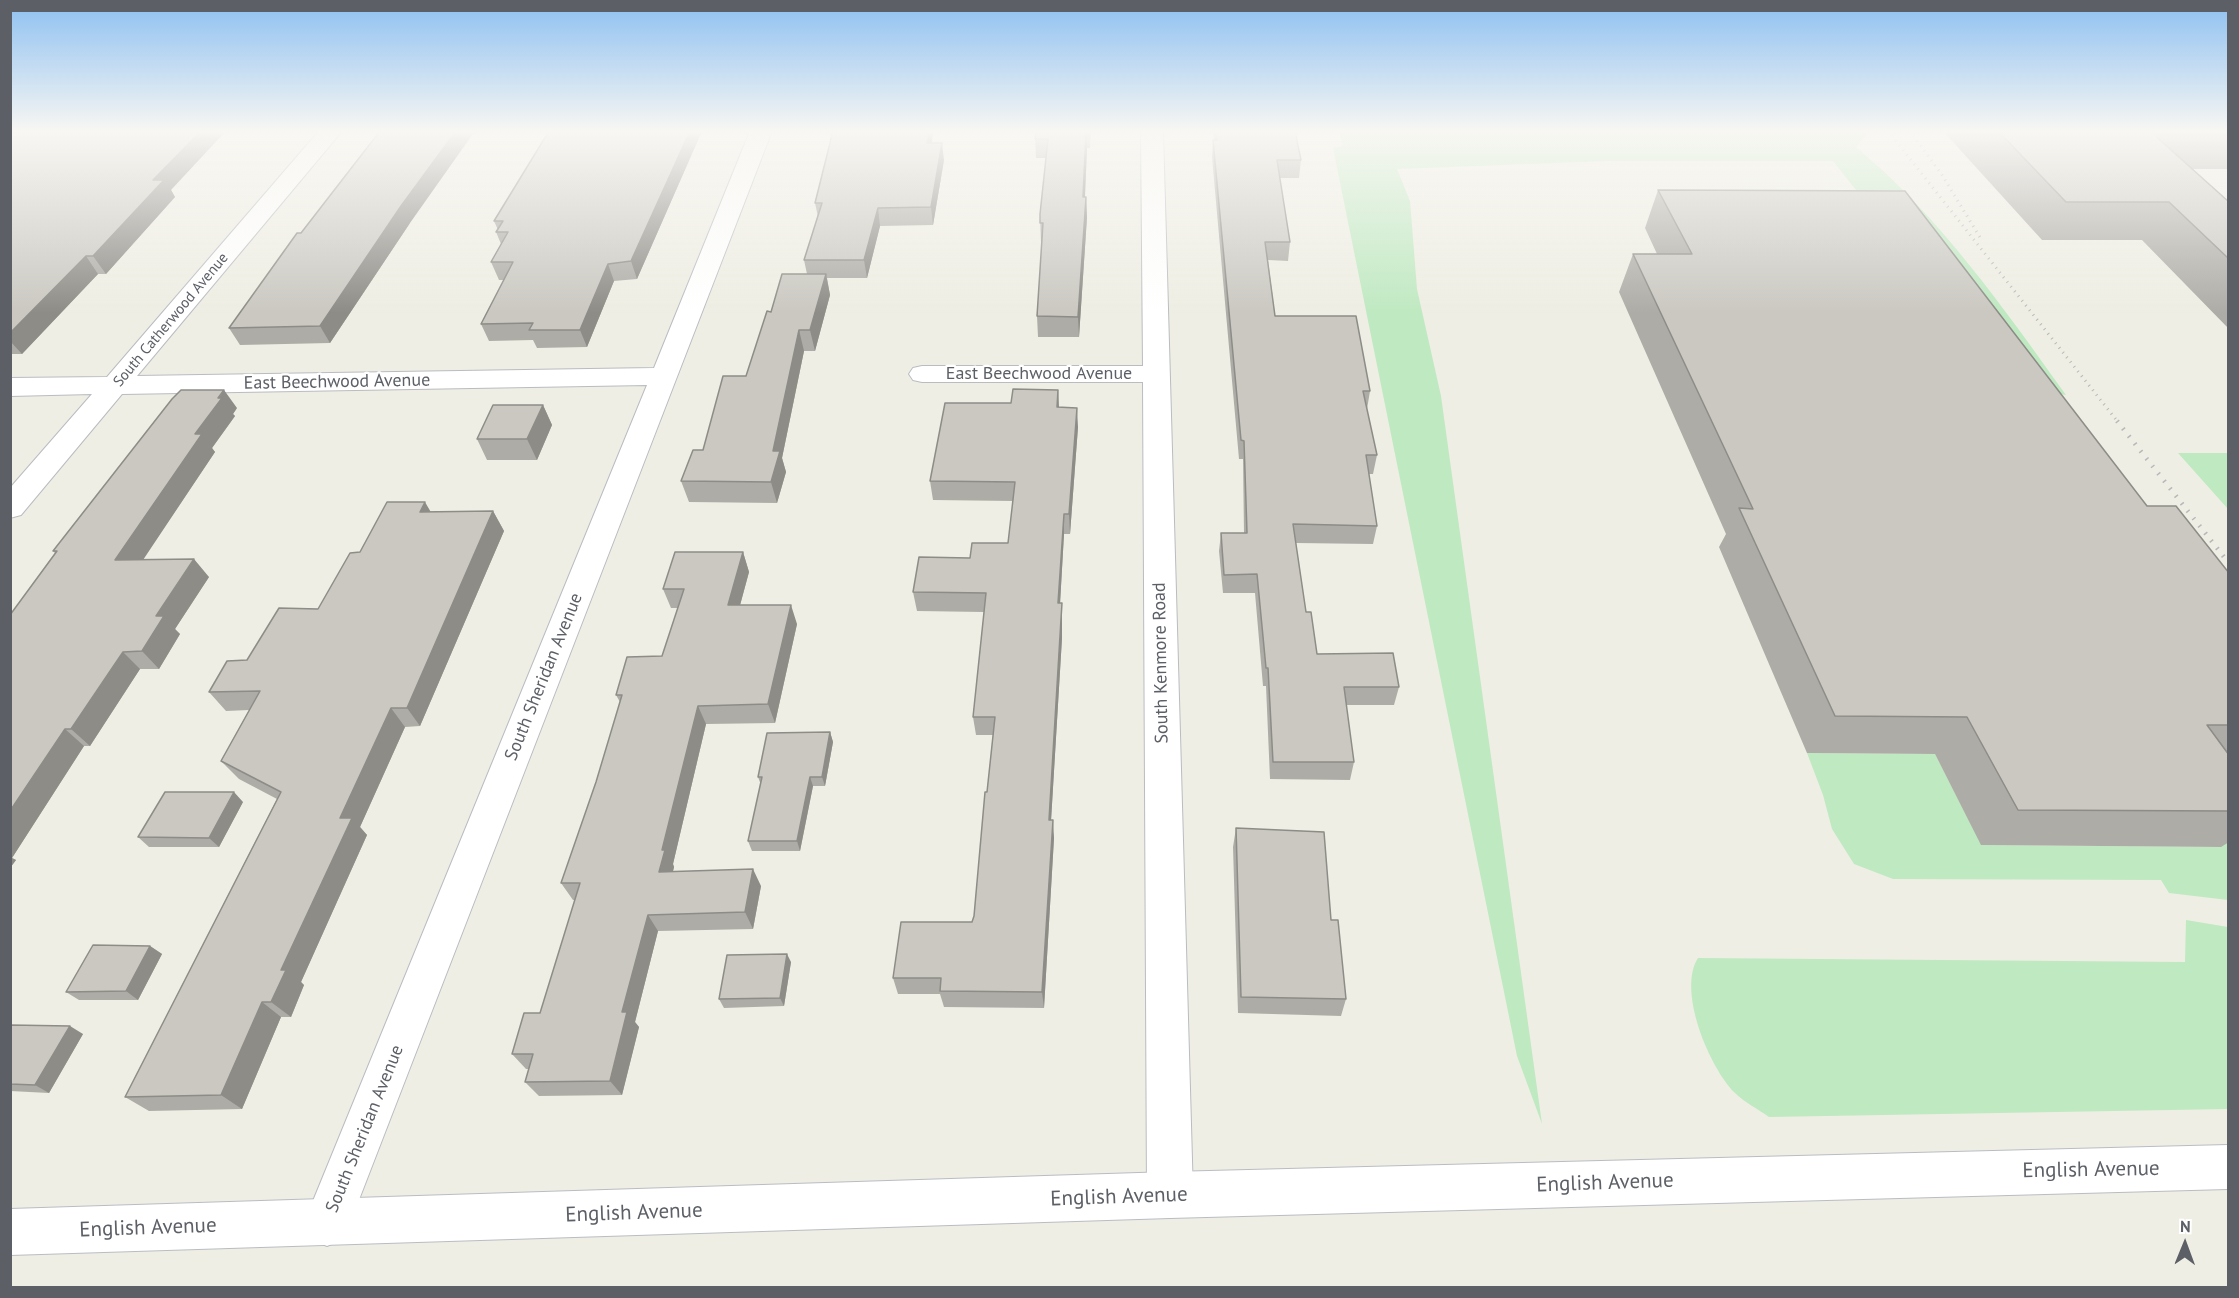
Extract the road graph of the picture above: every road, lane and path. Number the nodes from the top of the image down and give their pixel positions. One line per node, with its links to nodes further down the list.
1 (279, 192): 7 (street, South Catherwood Avenue)
2 (737, 192): 6 (street, South Sheridan Avenue)
3 (1153, 192): 5 (street, South Kenmore Road)
4 (922, 374): 5 (street, East Beechwood Avenue)
5 (1156, 375): 11 (street, South Kenmore Road)
6 (664, 376): 7 (street, East Beechwood Avenue); 12 (street, South Sheridan Avenue)
7 (115, 385): 8 (street, East Beechwood Avenue); 9 (street, South Catherwood Avenue)
8 (10, 387)
9 (10, 508)
10 (2229, 1167): 11 (street, English Avenue)
11 (1170, 1195): 12 (street, English Avenue)
12 (327, 1223): 13 (street, English Avenue)
13 (10, 1232)

